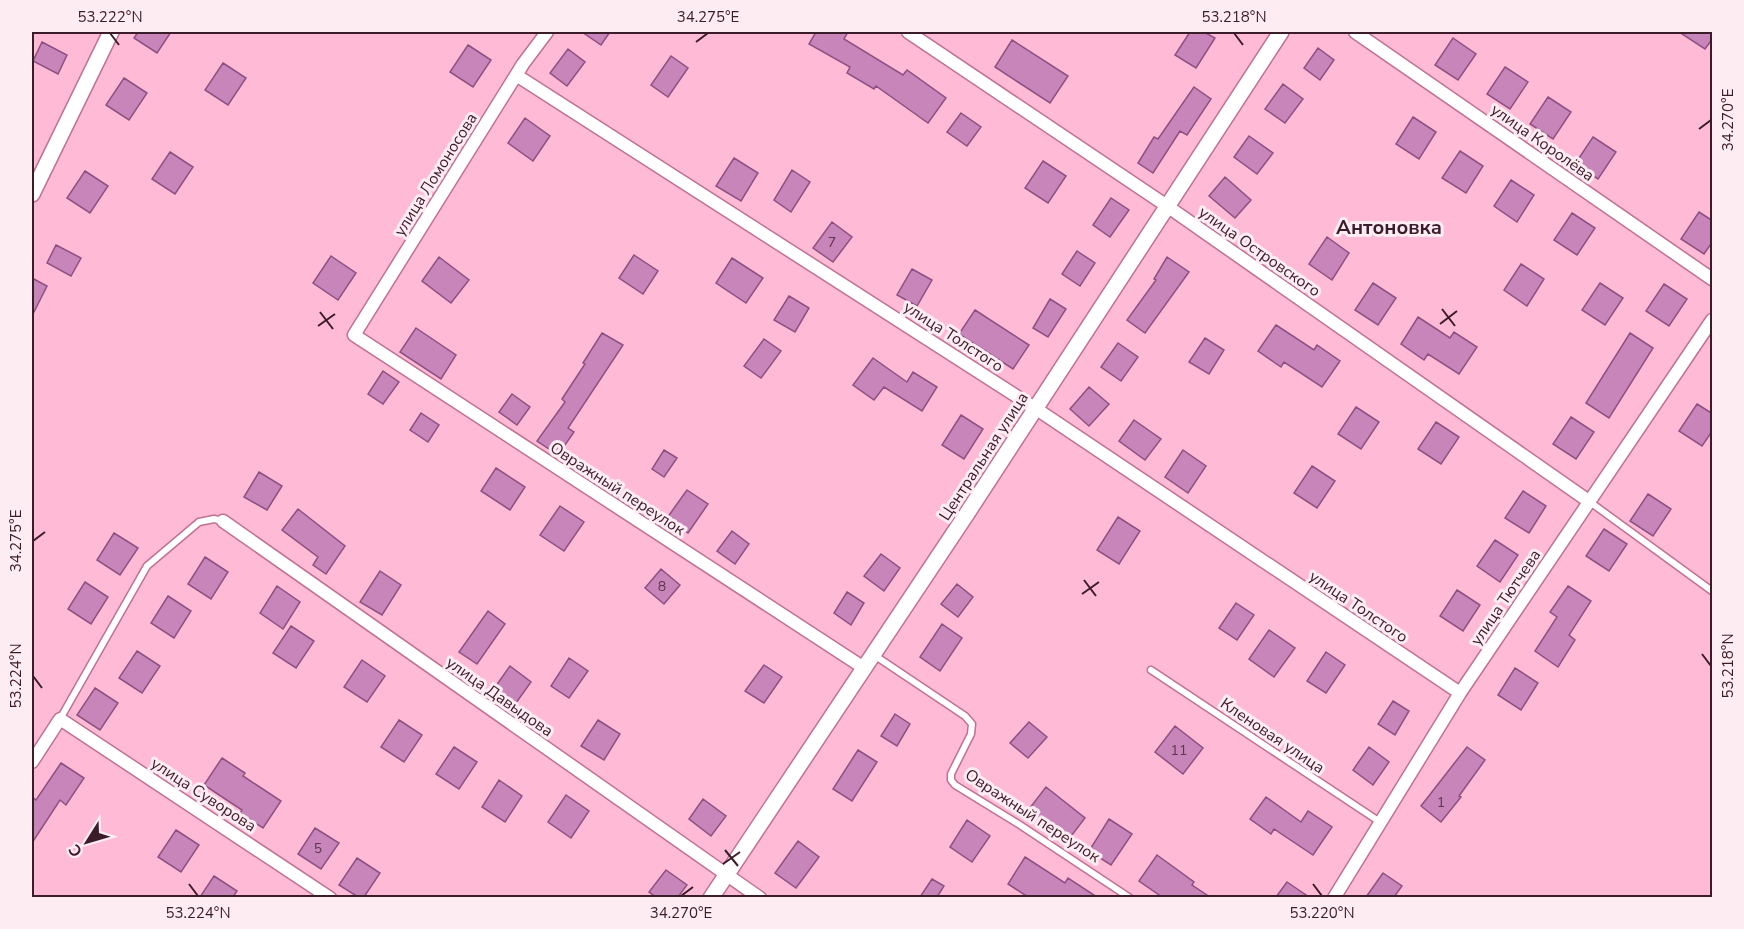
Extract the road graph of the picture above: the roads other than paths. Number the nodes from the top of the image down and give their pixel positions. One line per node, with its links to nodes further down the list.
1 (111, 32): 7 (street)
2 (547, 32): 6 (street, улица Ломоносова)
3 (908, 32): 8 (street, улица Островского)
4 (1281, 32): 8 (street, Центральная улица)
5 (1355, 32): 9 (street, улица Королёва)
6 (516, 75): 11 (street, улица Ломоносова); 12 (street, улица Толстого)
7 (32, 194)
8 (1167, 206): 12 (street, Центральная улица); 13 (street, улица Островского)
9 (1713, 279)
10 (1713, 320): 13 (street, улица Тютчева)
11 (354, 335): 17 (street, Овражный переулок)
12 (1035, 408): 16 (street, Центральная улица); 19 (street, улица Толстого)
13 (1590, 502): 15 (lane); 19 (street, улица Тютчева)
14 (223, 521): 20 (lane); 23 (street, улица Давыдова)
15 (1713, 591)
16 (873, 655): 17 (street, Центральная улица); 27 (lane, Овражный переулок)
17 (864, 668): 23 (street, Центральная улица)
18 (1151, 670): 22 (lane, Кленовая улица)
19 (1460, 693): 22 (street, улица Тютчева)
20 (60, 719): 21 (street); 24 (street, улица Суворова)
21 (32, 762)
22 (1381, 823): 28 (street, улица Тютчева)
23 (726, 875): 25 (street, Центральная улица); 26 (street, улица Давыдова)
24 (330, 897)
25 (711, 897)
26 (760, 897)
27 (1130, 897)
28 (1334, 897)

